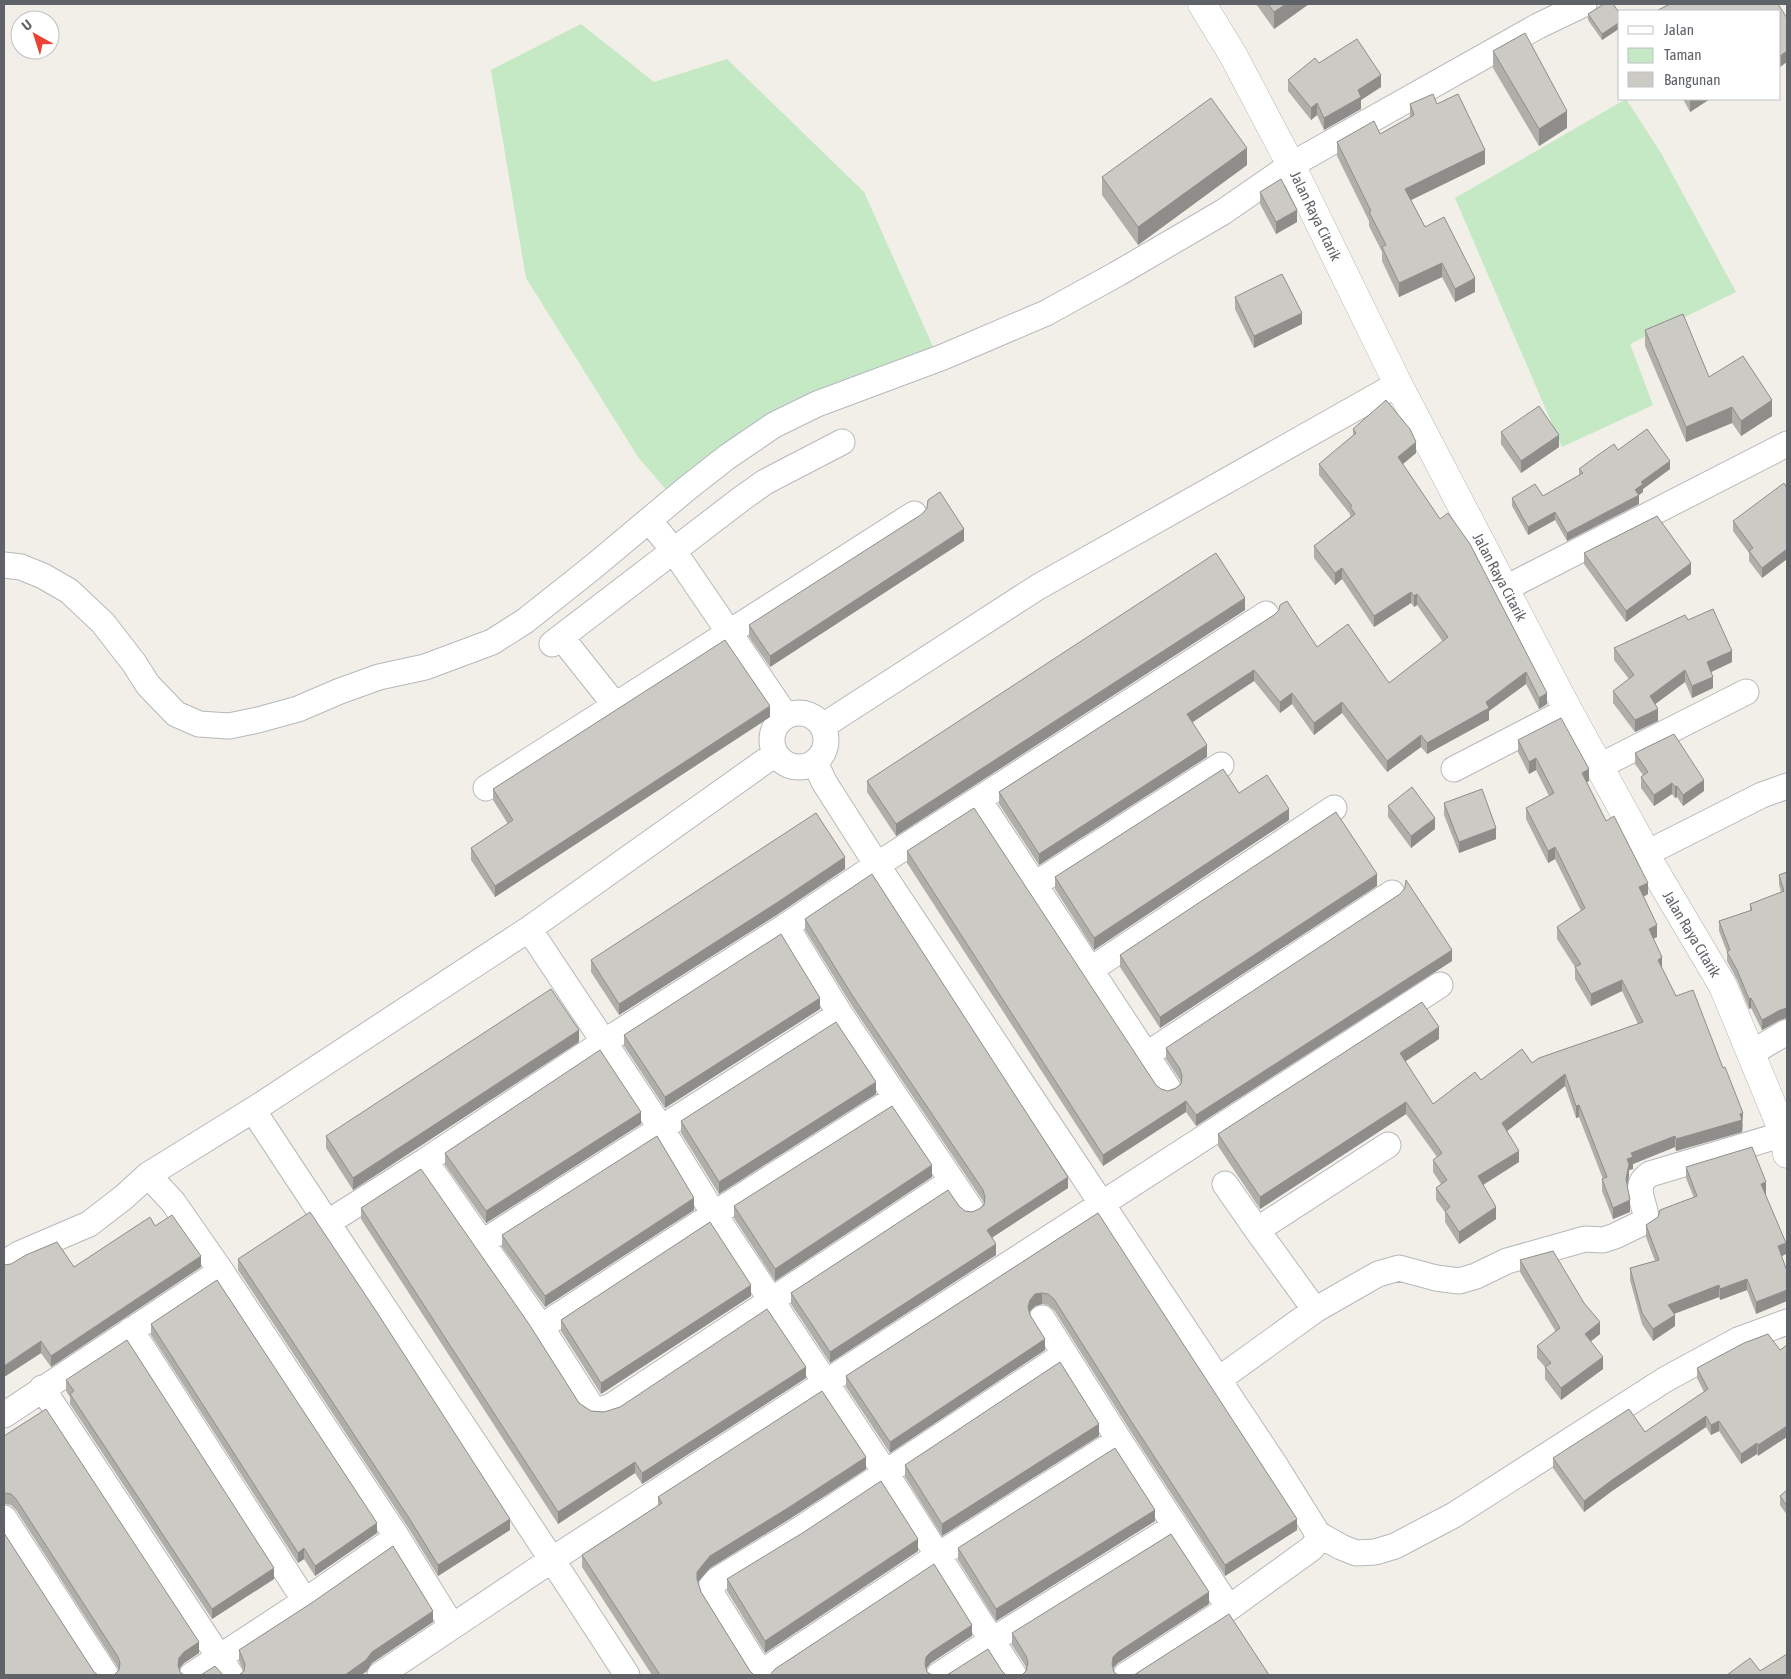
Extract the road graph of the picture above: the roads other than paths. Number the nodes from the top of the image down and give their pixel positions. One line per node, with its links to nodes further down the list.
1 (1202, 4): 3 (street, Jalan Raya Citarik)
2 (1584, 4): 3 (street)
3 (1291, 165): 4 (street, Jalan Raya Citarik); 8 (street)
4 (1398, 384): 11 (street, Jalan Raya Citarik); 18 (street)
5 (842, 442): 9 (street)
6 (1787, 444): 11 (street)
7 (914, 514): 13 (street)
8 (649, 520): 9 (street); 10 (street)
9 (673, 550): 13 (street); 15 (street)
10 (4, 565)
11 (1506, 588): 16 (street, Jalan Raya Citarik)
12 (1266, 614): 26 (street)
13 (728, 632): 15 (street); 17 (street)
14 (1746, 692): 22 (street)
15 (615, 705): 25 (street)
16 (1568, 710): 22 (street, Jalan Raya Citarik); 23 (street)
17 (786, 716): 18 (street); 19 (street)
18 (823, 726): 20 (street)
19 (775, 754): 20 (street); 33 (street)
20 (815, 762): 29 (street)
21 (1221, 766): 30 (street)
22 (1600, 766): 28 (street, Jalan Raya Citarik)
23 (1454, 769)
24 (1787, 786): 28 (street)
25 (486, 788)
26 (979, 800): 29 (street); 30 (street)
27 (1334, 808): 34 (street)
28 (1645, 854): 39 (street, Jalan Raya Citarik)
29 (878, 865): 32 (street); 51 (street)
30 (1034, 886): 34 (street)
31 (1392, 893): 40 (street)
32 (786, 926): 36 (street); 38 (street)
33 (529, 929): 38 (street); 43 (street)
34 (1090, 970): 40 (street)
35 (1440, 985): 51 (street)
36 (840, 1014): 42 (street); 44 (street)
37 (1787, 1032): 39 (street)
38 (604, 1042): 44 (street); 47 (street)
39 (1750, 1052): 45 (street, Jalan Raya Citarik)
40 (1146, 1055): 41 (street)
41 (1168, 1088)
42 (896, 1098): 49 (street); 53 (street)
43 (253, 1110): 48 (street); 54 (street)
44 (661, 1128): 53 (street); 56 (street)
45 (1786, 1144): 60 (street)
46 (1388, 1145): 55 (street)
47 (425, 1161): 54 (street); 56 (street)
48 (148, 1175): 57 (street); 58 (street)
49 (952, 1181): 52 (street); 59 (street)
50 (1225, 1184): 55 (street)
51 (1103, 1204): 66 (street); 67 (street)
52 (971, 1209)
53 (714, 1214): 59 (street); 63 (street)
54 (327, 1223): 77 (street)
55 (1257, 1230): 60 (street)
56 (483, 1242): 63 (street)
57 (4, 1263)
58 (222, 1271): 64 (street); 75 (street)
59 (771, 1300): 63 (street); 67 (street)
60 (1315, 1310): 66 (street)
61 (1042, 1318): 65 (street)
62 (1787, 1322): 74 (street)
63 (541, 1327)
64 (131, 1330): 68 (street); 78 (street)
65 (1065, 1354): 70 (street); 71 (street)
66 (1218, 1380): 74 (street)
67 (825, 1383): 71 (street); 77 (street)
68 (42, 1388): 69 (street); 82 (street)
69 (4, 1414)
70 (1119, 1440): 73 (street); 76 (street)
71 (885, 1472): 76 (street); 83 (street)
72 (4, 1518): 84 (street)
73 (1175, 1526): 79 (street); 81 (street)
74 (1318, 1534): 79 (street)
75 (397, 1537): 78 (street); 80 (street)
76 (937, 1556): 81 (street); 83 (street)
77 (553, 1559): 80 (street); 87 (street)
78 (305, 1601): 82 (street)
79 (1229, 1608): 90 (street)
80 (452, 1626): 86 (street)
81 (991, 1640): 88 (street); 89 (street)
82 (225, 1666): 85 (street)
83 (761, 1674)
84 (106, 1675)
85 (192, 1675)
86 (380, 1675)
87 (627, 1675)
88 (939, 1675)
89 (1014, 1675)
90 (1126, 1675)

